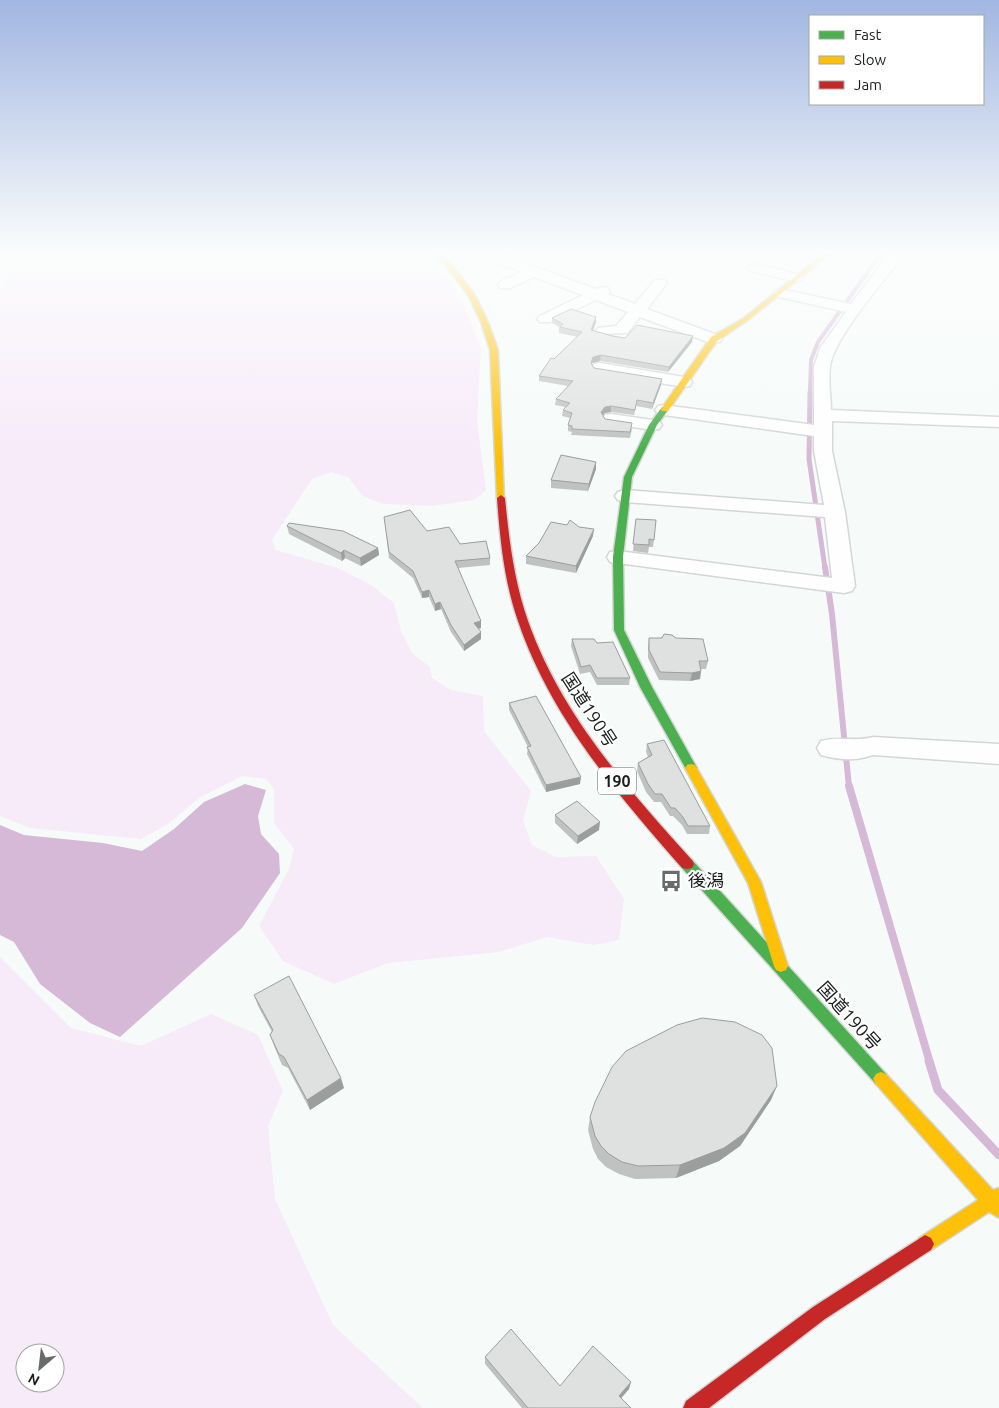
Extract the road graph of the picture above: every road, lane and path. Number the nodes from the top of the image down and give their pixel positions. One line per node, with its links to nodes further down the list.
1 (484, 319): 20 (main road, 国道190号 / 190)
2 (630, 319): 6 (street)
3 (661, 319): 7 (street)
4 (746, 319): 7 (main road)
5 (848, 319): 13 (street)
6 (604, 331)
7 (714, 338): 9 (main road)
8 (600, 368): 9 (street)
9 (684, 382): 10 (main road)
10 (664, 410): 13 (street); 14 (main road)
11 (611, 419): 14 (street)
12 (999, 422): 13 (street)
13 (823, 424): 16 (street)
14 (653, 425): 15 (main road)
15 (625, 496): 16 (street); 17 (main road)
16 (835, 512): 17 (street)
17 (618, 557): 20 (main road)
18 (830, 748): 19 (street)
19 (999, 754)
20 (782, 966): 21 (main road, 国道190号 / 190)
21 (995, 1198): 22 (main road, 国道190号 / 190); 23 (main road)
22 (999, 1210)
23 (693, 1408)

